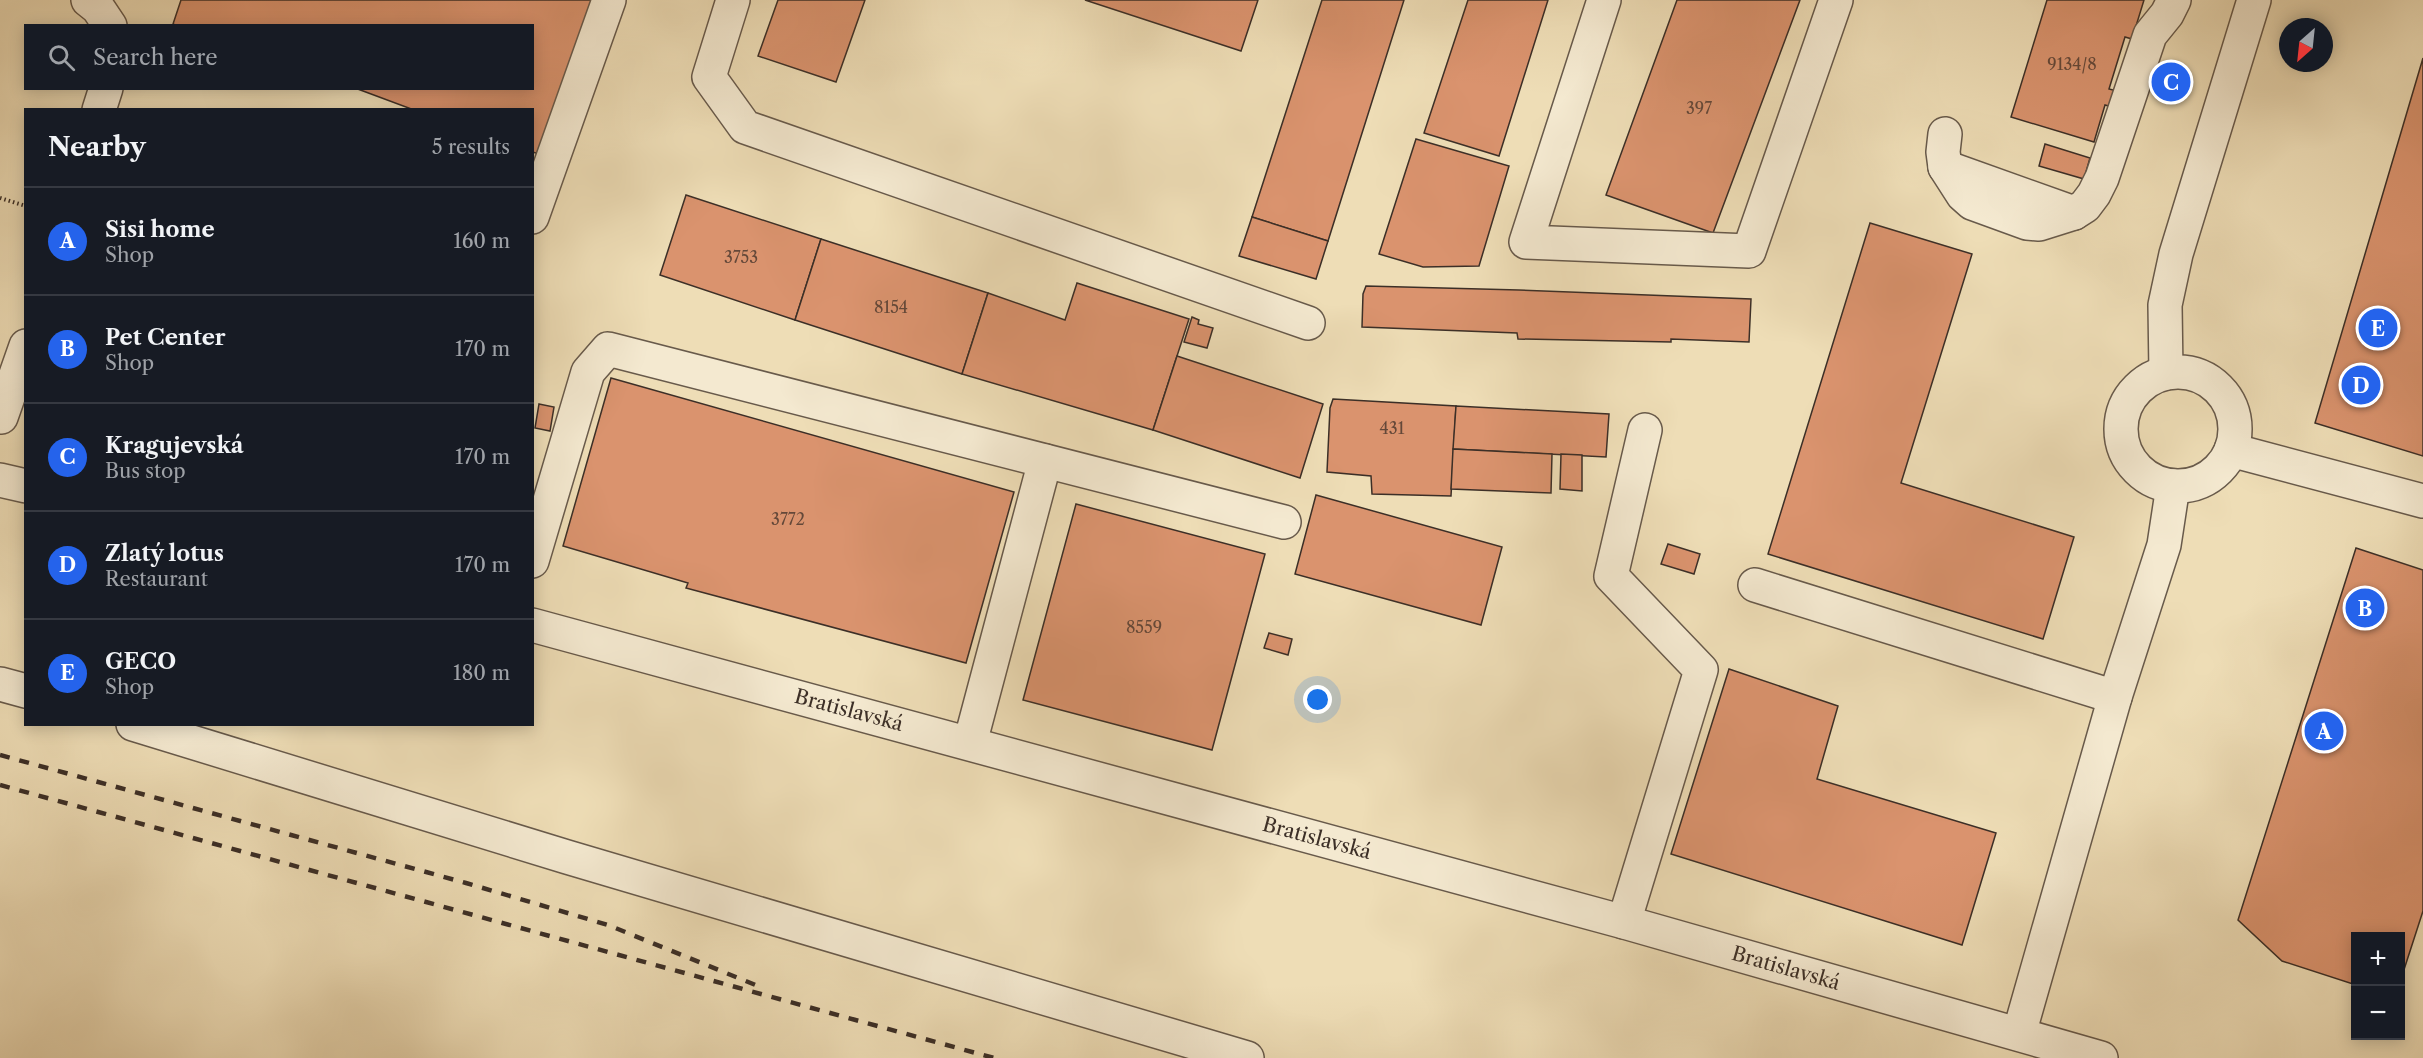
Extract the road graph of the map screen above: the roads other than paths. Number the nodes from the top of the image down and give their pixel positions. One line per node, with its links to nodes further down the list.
1 (88, 0): 8 (street)
2 (609, 0): 12 (street)
3 (734, 0): 13 (street)
4 (1605, 0): 5 (street)
5 (1836, 0)
6 (2174, 0): 11 (street)
7 (2254, 0): 15 (street)
8 (109, 24)
9 (105, 90): 10 (street)
10 (100, 108)
11 (1945, 134)
12 (534, 211)
13 (1308, 323)
14 (24, 352): 16 (street)
15 (2166, 373): 18 (street); 22 (street)
16 (1, 417)
17 (1645, 430): 33 (street)
18 (2231, 450): 22 (street); 23 (street)
19 (1045, 461): 24 (street); 25 (street); 32 (street)
20 (0, 480): 21 (street)
21 (24, 486)
22 (2173, 486): 30 (street)
23 (2423, 501)
24 (1284, 522)
25 (534, 554)
26 (1755, 585): 30 (street)
27 (534, 626): 32 (street, Bratislavská)
28 (0, 684): 29 (street)
29 (24, 691)
30 (2115, 697): 34 (street)
31 (139, 726): 35 (street)
32 (970, 743): 33 (street, Bratislavská)
33 (1624, 922): 34 (street, Bratislavská)
34 (2019, 1034): 36 (street, Bratislavská)
35 (1247, 1058)
36 (2101, 1058)

